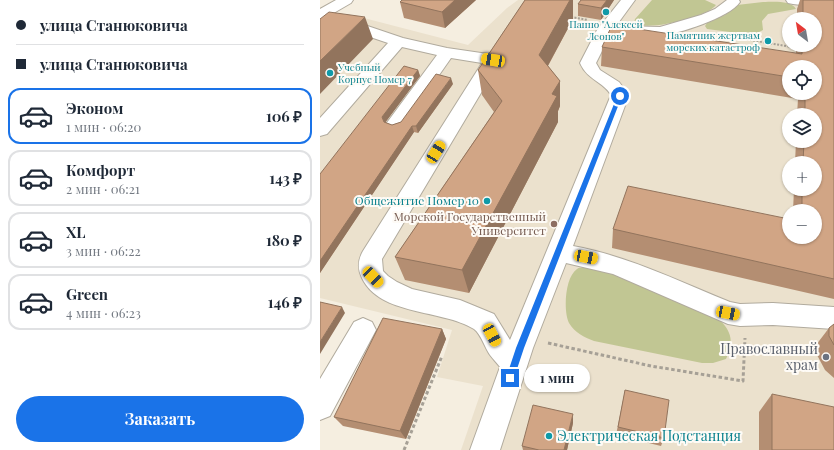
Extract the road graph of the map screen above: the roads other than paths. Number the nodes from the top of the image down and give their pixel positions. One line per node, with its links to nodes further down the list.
1 (628, 0): 7 (lane)
2 (733, 0): 7 (lane)
3 (793, 0): 5 (lane)
4 (342, 1): 6 (lane)
5 (833, 3)
6 (320, 15): 9 (lane)
7 (605, 30): 14 (lane)
8 (506, 41): 11 (lane)
9 (398, 42): 10 (lane); 13 (lane)
10 (447, 53): 11 (lane); 12 (lane)
11 (493, 60): 17 (lane)
12 (396, 124)
13 (320, 130)
14 (559, 252): 15 (lane); 17 (lane)
15 (834, 318)
16 (362, 330): 18 (lane)
17 (514, 364): 19 (lane)
18 (320, 406)
19 (485, 450)

